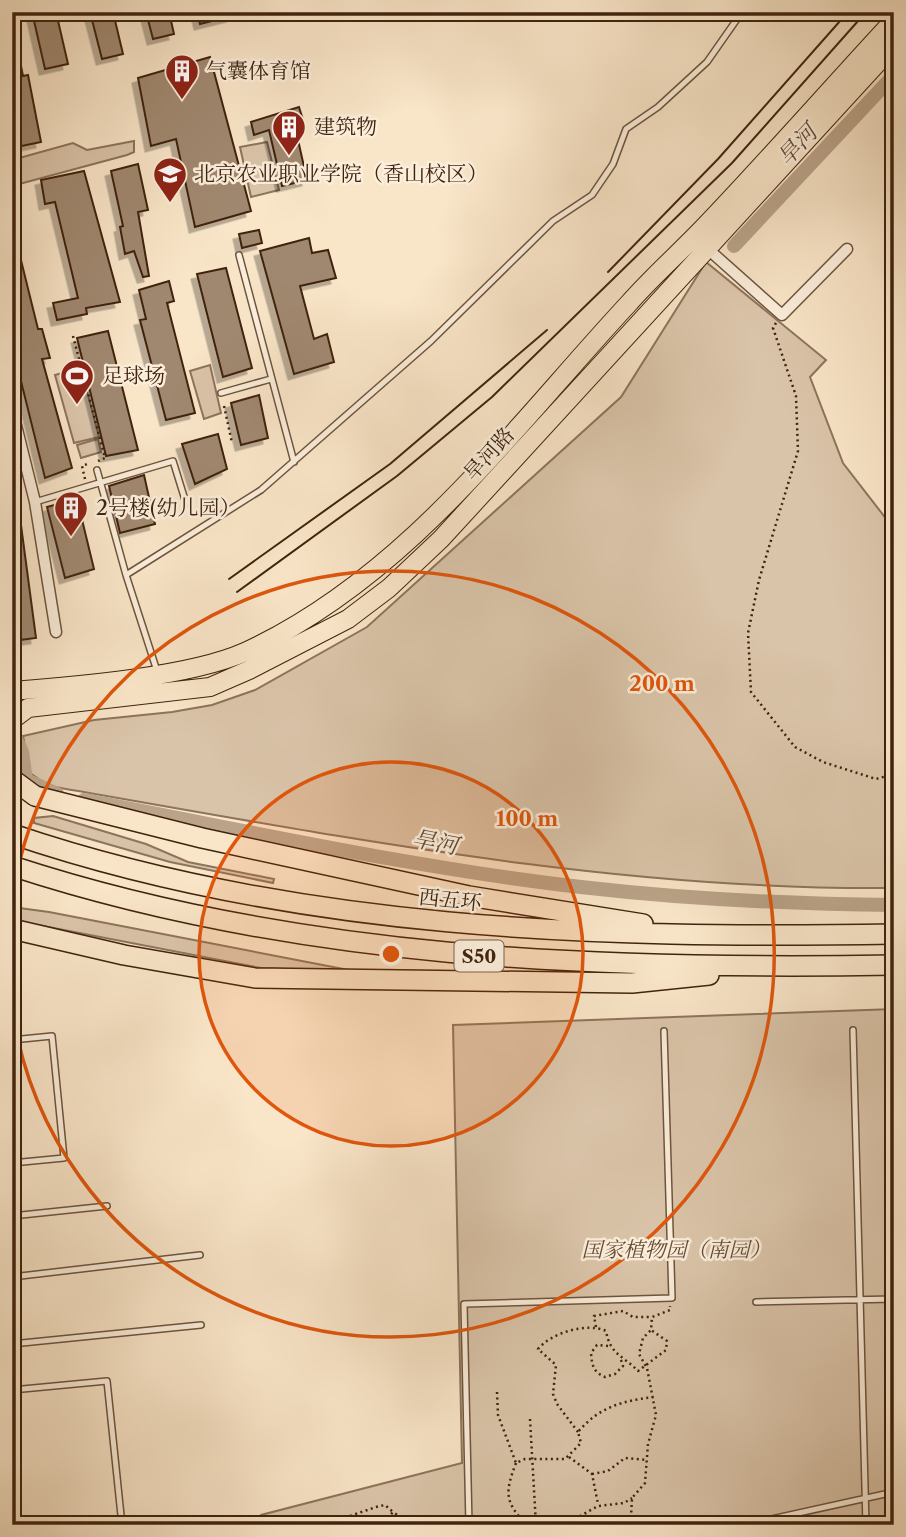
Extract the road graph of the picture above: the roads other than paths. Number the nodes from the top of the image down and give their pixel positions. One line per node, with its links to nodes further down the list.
1 (741, 12): 10 (lane)
2 (894, 20): 16 (main road, 旱河路)
3 (894, 45): 5 (main road, 旱河路)
4 (847, 249): 5 (street)
5 (709, 251): 18 (main road, 旱河路)
6 (239, 255): 7 (lane)
7 (271, 379): 8 (lane); 10 (lane)
8 (221, 393)
9 (12, 409): 12 (street)
10 (294, 462): 14 (lane)
11 (97, 470): 14 (lane)
12 (35, 502): 13 (lane); 15 (street)
13 (186, 503)
14 (126, 575): 16 (lane)
15 (56, 632)
16 (158, 674): 17 (main road, 旱河路)
17 (12, 691)
18 (12, 720)
19 (12, 779): 24 (highway)
20 (12, 834): 24 (highway, 西五环 / S50)
21 (12, 866): 26 (highway, S50)
22 (12, 929): 26 (highway)
23 (894, 934): 24 (highway, 西五环 / S50)
24 (727, 937)
25 (894, 965): 26 (highway, S50)
26 (791, 967)
27 (853, 1030): 35 (lane)
28 (664, 1031): 44 (lane)
29 (12, 1040): 30 (lane)
30 (12, 1163)
31 (107, 1206): 32 (lane)
32 (12, 1216)
33 (200, 1255): 34 (lane)
34 (12, 1278)
35 (860, 1299): 36 (lane); 37 (lane); 42 (lane)
36 (894, 1299)
37 (756, 1302)
38 (201, 1325): 39 (lane)
39 (12, 1344)
40 (12, 1390): 43 (lane)
41 (894, 1492): 42 (lane)
42 (866, 1498): 45 (lane); 46 (lane)
43 (122, 1525)
44 (470, 1525)
45 (744, 1525)
46 (866, 1525)

